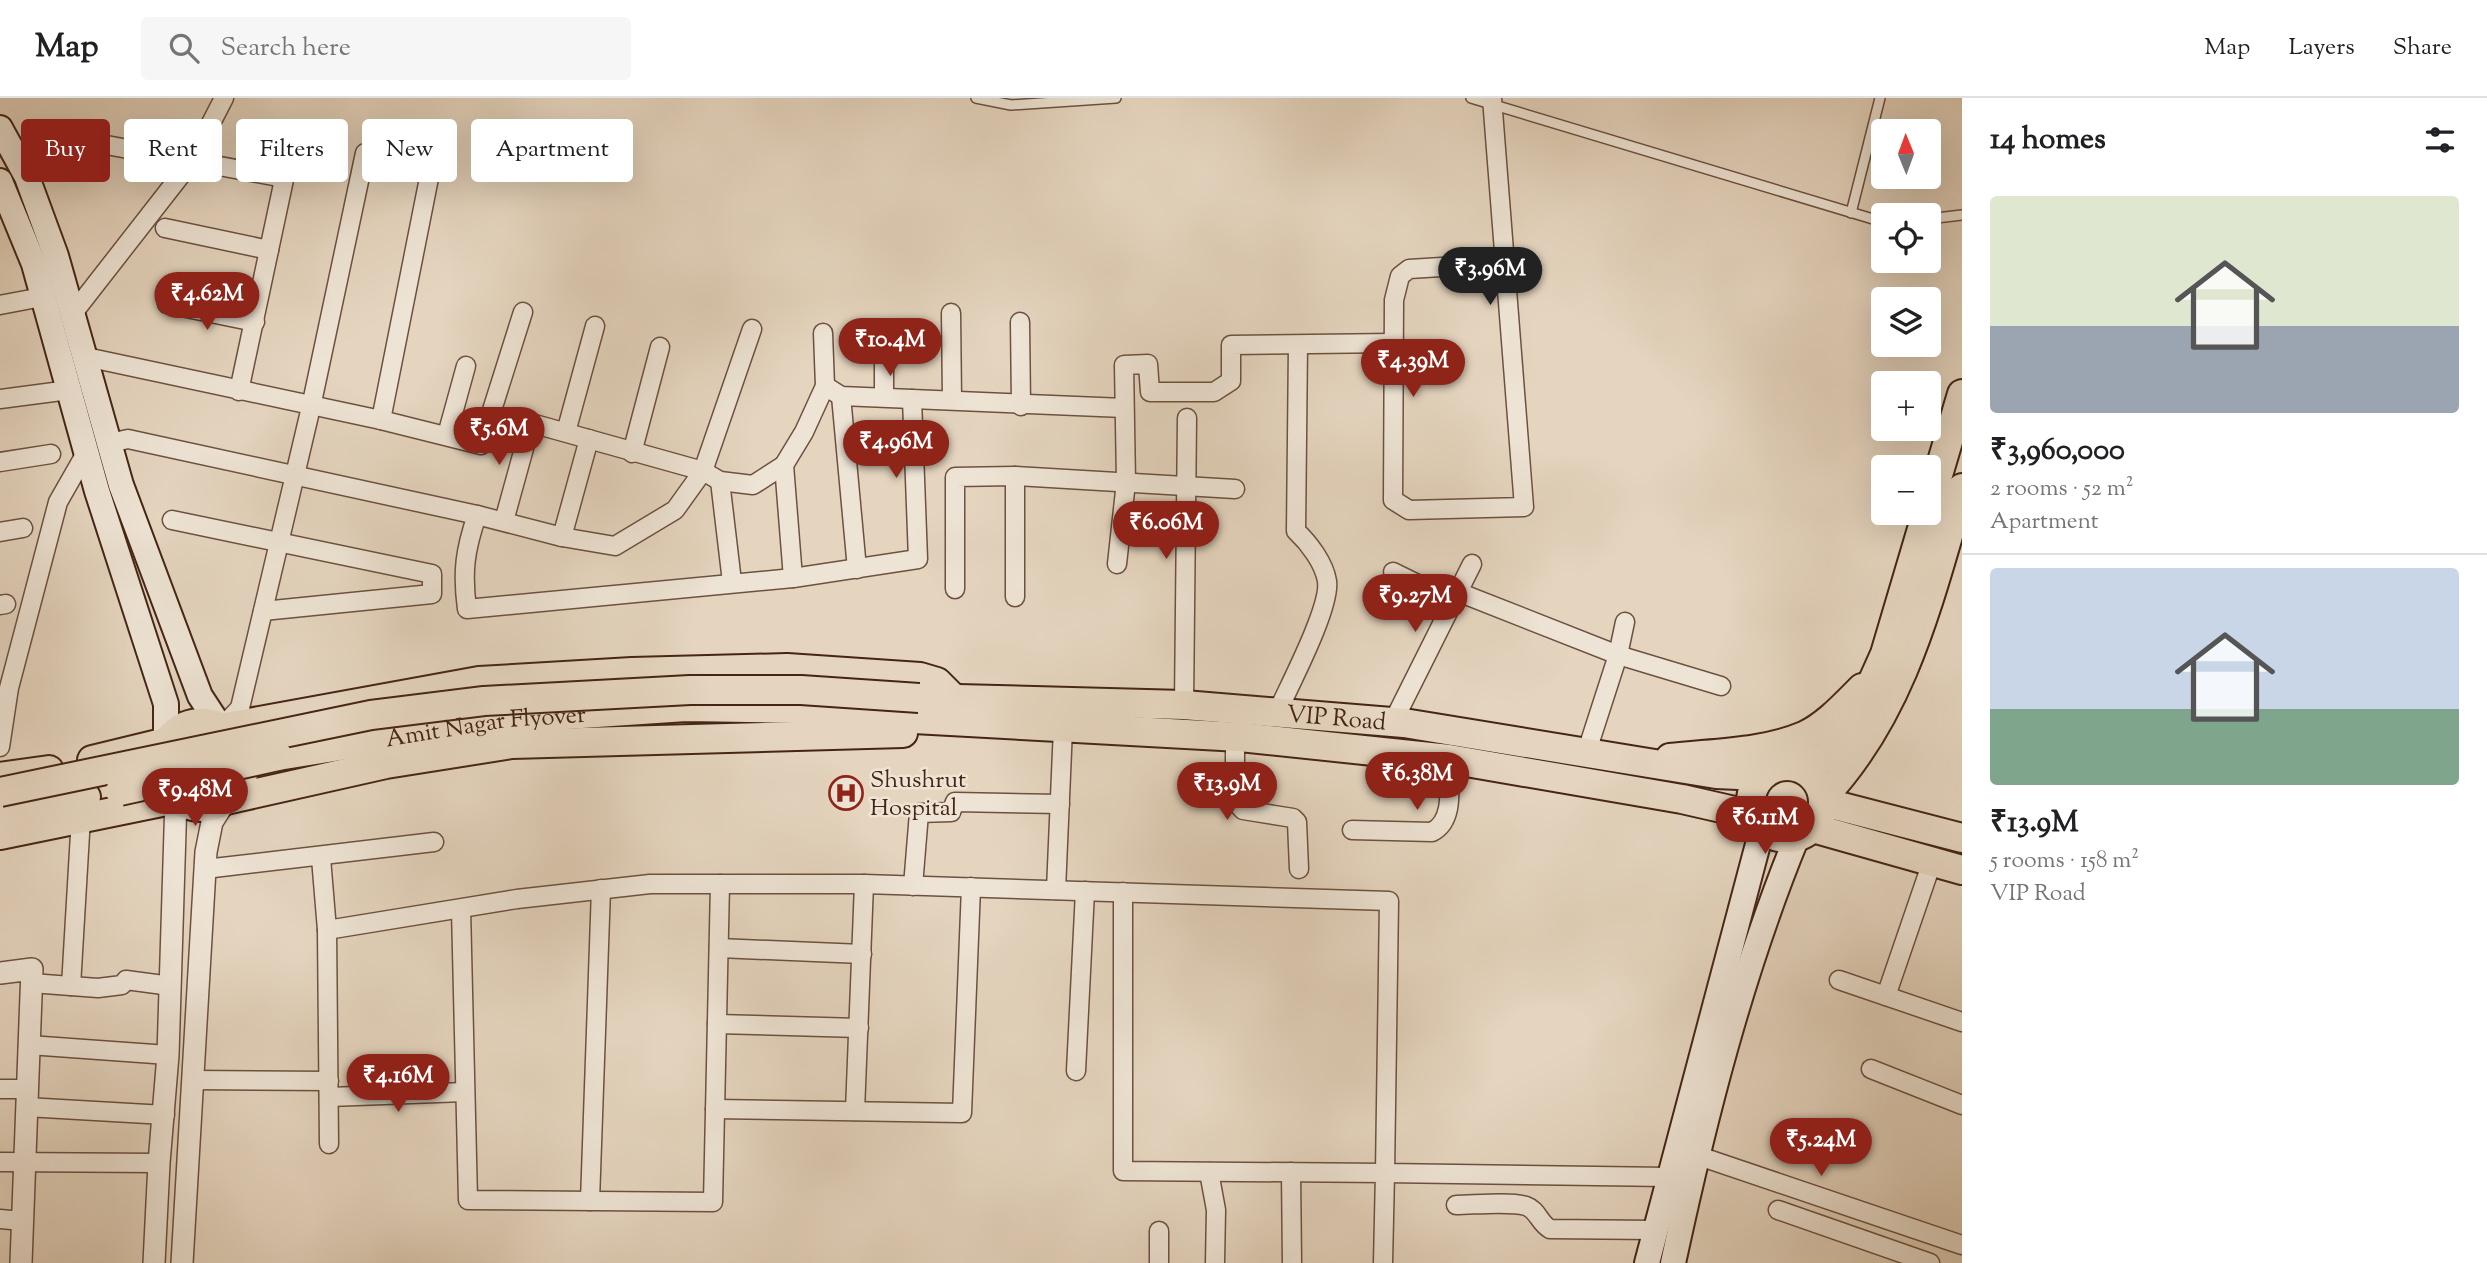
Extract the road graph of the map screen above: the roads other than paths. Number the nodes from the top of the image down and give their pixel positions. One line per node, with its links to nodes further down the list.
1 (224, 98): 7 (street)
2 (976, 98): 3 (lane)
3 (1116, 98)
4 (1471, 98): 6 (lane)
5 (1880, 98): 14 (lane)
6 (1492, 101): 14 (lane); 20 (street)
7 (213, 119)
8 (0, 128): 24 (main road)
9 (362, 167): 48 (street)
10 (175, 182): 24 (street)
11 (283, 182): 19 (street)
12 (428, 182): 52 (street)
13 (2, 187): 21 (main road)
14 (1851, 213): 17 (lane)
15 (1962, 215): 16 (lane)
16 (1941, 217)
17 (1871, 219)
18 (165, 228): 19 (street)
19 (269, 250): 27 (street)
20 (1506, 263): 33 (street); 33 (street)
21 (42, 297): 23 (street); 39 (main road)
22 (167, 304): 27 (street)
23 (0, 305)
24 (74, 312): 36 (main road)
25 (523, 312): 50 (street)
26 (951, 313): 46 (street)
27 (255, 322): 40 (street)
28 (1020, 322): 47 (street)
29 (595, 326): 54 (street)
30 (752, 329): 63 (street)
31 (824, 333): 38 (street)
32 (884, 333): 43 (street)
33 (1394, 342): 34 (street)
34 (1298, 345): 49 (street); 95 (street)
35 (660, 347): 59 (street)
36 (86, 357): 40 (street); 57 (main road)
37 (466, 366): 55 (street)
38 (825, 386): 42 (street); 62 (street)
39 (69, 390): 44 (street); 58 (main road)
40 (239, 391): 48 (street)
41 (1962, 394): 90 (main road)
42 (841, 396): 43 (street); 80 (street)
43 (884, 397): 45 (street)
44 (0, 399)
45 (912, 399): 46 (street); 80 (street)
46 (952, 400): 47 (street)
47 (1021, 406): 49 (street)
48 (311, 407): 52 (street); 64 (street)
49 (1124, 408): 67 (street)
50 (489, 417): 53 (street); 55 (street)
51 (1187, 418): 68 (street)
52 (381, 420): 55 (street)
53 (531, 423): 54 (street); 73 (street)
54 (566, 432): 56 (street)
55 (447, 435)
56 (589, 439): 59 (street); 76 (street)
57 (110, 443): 64 (street); 99 (main road)
58 (86, 453): 102 (main road); 103 (street)
59 (632, 453): 63 (street)
60 (51, 454): 61 (street)
61 (0, 462)
62 (783, 465): 66 (street); 82 (street)
63 (703, 471): 66 (street); 76 (street)
64 (294, 474): 71 (street); 77 (street)
65 (1016, 476): 67 (street); 84 (street); 85 (street)
66 (720, 481): 83 (street)
67 (1126, 482): 68 (street); 78 (street)
68 (1185, 488): 70 (street); 93 (street)
69 (1962, 488): 96 (main road)
70 (1235, 489)
71 (477, 515): 73 (street); 83 (street)
72 (172, 520): 77 (street)
73 (504, 521): 76 (street)
74 (23, 528): 75 (street)
75 (0, 532)
76 (562, 537)
77 (280, 543): 87 (street); 87 (street)
78 (1117, 564)
79 (1472, 564): 86 (street)
80 (857, 569): 82 (street)
81 (1392, 572): 86 (street)
82 (793, 578): 83 (street)
83 (732, 582)
84 (955, 589)
85 (1015, 597)
86 (1455, 597): 89 (street); 98 (street)
87 (263, 611): 99 (street)
88 (1625, 622): 89 (street)
89 (1618, 655): 91 (street); 104 (street)
90 (1876, 676): 96 (main road); 106 (main road)
91 (1721, 685)
92 (954, 699): 93 (main road, VIP Road); 94 (main road, Amit Nagar Flyover); 99 (main road)
93 (1184, 705): 95 (main road, VIP Road)
94 (917, 708): 97 (main road, Amit Nagar Flyover); 110 (main road, Amit Nagar Flyover, bridge); 115 (main road, Amit Nagar Flyover, bridge)
95 (1277, 713): 98 (main road, VIP Road)
96 (1868, 718): 107 (main road); 112 (main road)
97 (978, 722): 100 (main road, Amit Nagar Flyover); 113 (main road)
98 (1393, 722): 104 (main road, VIP Road)
99 (221, 728): 102 (main road); 113 (main road)
100 (1063, 728): 101 (main road, VIP Road); 114 (street)
101 (1236, 736): 105 (main road, VIP Road); 126 (street)
102 (166, 742): 109 (main road); 111 (main road)
103 (0, 747)
104 (1586, 754): 106 (main road, VIP Road)
105 (1449, 759): 117 (main road, VIP Road); 118 (street)
106 (1636, 762): 108 (main road, VIP Road)
107 (1792, 766): 108 (main road); 112 (main road)
108 (1761, 776): 117 (main road)
109 (0, 777)
110 (0, 792)
111 (176, 799): 113 (main road); 116 (main road); 144 (street)
112 (1823, 799): 119 (main road); 121 (main road)
113 (226, 800): 125 (street)
114 (1060, 804): 130 (street); 133 (street)
115 (0, 813)
116 (81, 817): 120 (main road); 143 (street)
117 (1757, 822): 119 (main road); 170 (main road)
118 (1352, 830)
119 (1805, 833): 124 (main road); 163 (main road)
120 (0, 835)
121 (1962, 838)
122 (434, 842): 123 (street)
123 (321, 858): 125 (street); 137 (street)
124 (1932, 862): 127 (main road); 145 (street)
125 (205, 869): 153 (street)
126 (1299, 869)
127 (1962, 870)
128 (720, 884): 129 (street); 132 (street); 138 (street)
129 (864, 884): 130 (street); 139 (street)
130 (913, 886): 131 (street)
131 (971, 887): 133 (street); 160 (street)
132 (601, 889): 136 (street); 171 (street)
133 (1056, 890): 134 (street)
134 (1085, 891): 135 (street); 152 (street)
135 (1123, 892): 167 (street); 169 (street)
136 (461, 909): 137 (street); 156 (street)
137 (327, 930): 155 (street)
138 (719, 948): 139 (street); 147 (street)
139 (862, 954): 148 (street)
140 (0, 973): 142 (street)
141 (1839, 980): 145 (street)
142 (31, 983): 143 (street); 149 (street)
143 (71, 986): 144 (street)
144 (171, 986): 150 (street)
145 (1886, 996): 146 (street)
146 (1962, 1022)
147 (717, 1024): 148 (street); 159 (street)
148 (859, 1028): 160 (street)
149 (29, 1045): 150 (street); 157 (street)
150 (168, 1055): 161 (street)
151 (1871, 1069): 158 (street)
152 (1076, 1071)
153 (193, 1080): 155 (street); 182 (street)
154 (0, 1089): 157 (street)
155 (329, 1089): 156 (street); 162 (street)
156 (465, 1092): 171 (street)
157 (27, 1098): 161 (street); 166 (street)
158 (1962, 1105)
159 (715, 1108): 160 (street); 171 (street)
160 (855, 1111)
161 (165, 1115): 165 (street)
162 (329, 1144)
163 (1696, 1155): 178 (street); 179 (main road)
164 (0, 1162): 166 (street)
165 (159, 1163): 166 (street); 181 (street)
166 (24, 1164): 175 (street)
167 (1209, 1172): 168 (street); 184 (street)
168 (1291, 1172): 169 (street); 185 (street)
169 (1385, 1173): 170 (street); 186 (street)
170 (1668, 1177): 176 (main road)
171 (590, 1201)
172 (1456, 1205): 176 (street)
173 (1778, 1210): 188 (street)
174 (0, 1219): 175 (street)
175 (22, 1220): 180 (street)
176 (1655, 1230): 187 (main road)
177 (1159, 1231): 183 (street)
178 (1962, 1245)
179 (1675, 1262)
180 (20, 1263)
181 (154, 1263)
182 (182, 1263)
183 (1160, 1263)
184 (1215, 1263)
185 (1292, 1263)
186 (1382, 1263)
187 (1647, 1263)
188 (1930, 1263)

